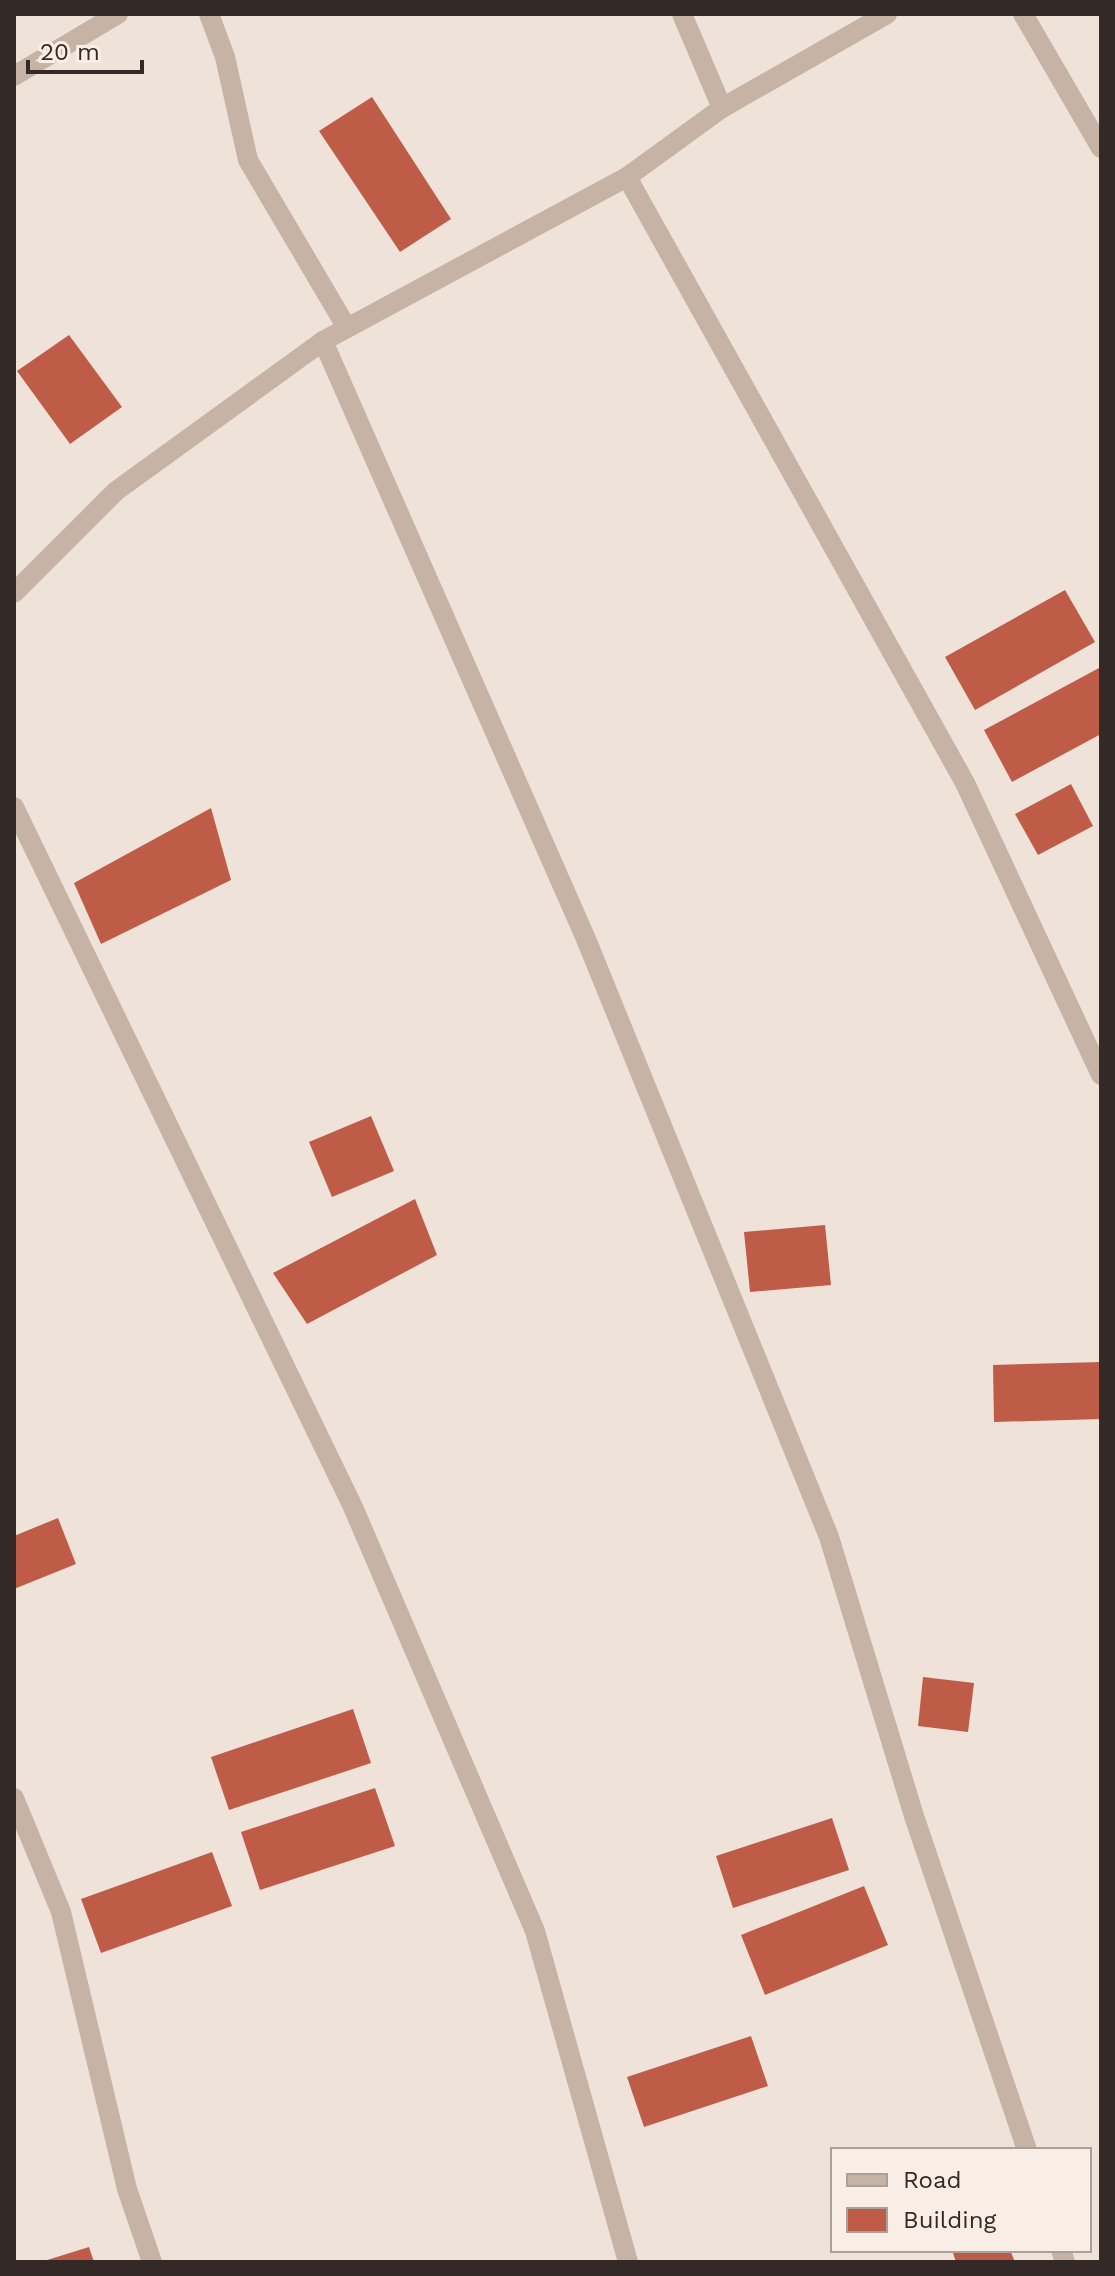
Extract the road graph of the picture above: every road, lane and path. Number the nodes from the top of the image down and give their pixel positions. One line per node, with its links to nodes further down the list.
1 (118, 14): 6 (street)
2 (209, 14): 10 (street)
3 (682, 14): 7 (street)
4 (887, 14): 7 (street)
5 (1023, 14): 8 (street)
6 (14, 76)
7 (722, 108): 9 (street)
8 (1101, 148)
9 (627, 177): 10 (street); 14 (street)
10 (347, 328): 11 (street)
11 (323, 341): 12 (street); 16 (street)
12 (14, 593)
13 (14, 807): 18 (street)
14 (1101, 1075)
15 (14, 1798): 17 (street)
16 (1026, 2148)
17 (152, 2262)
18 (628, 2262)

